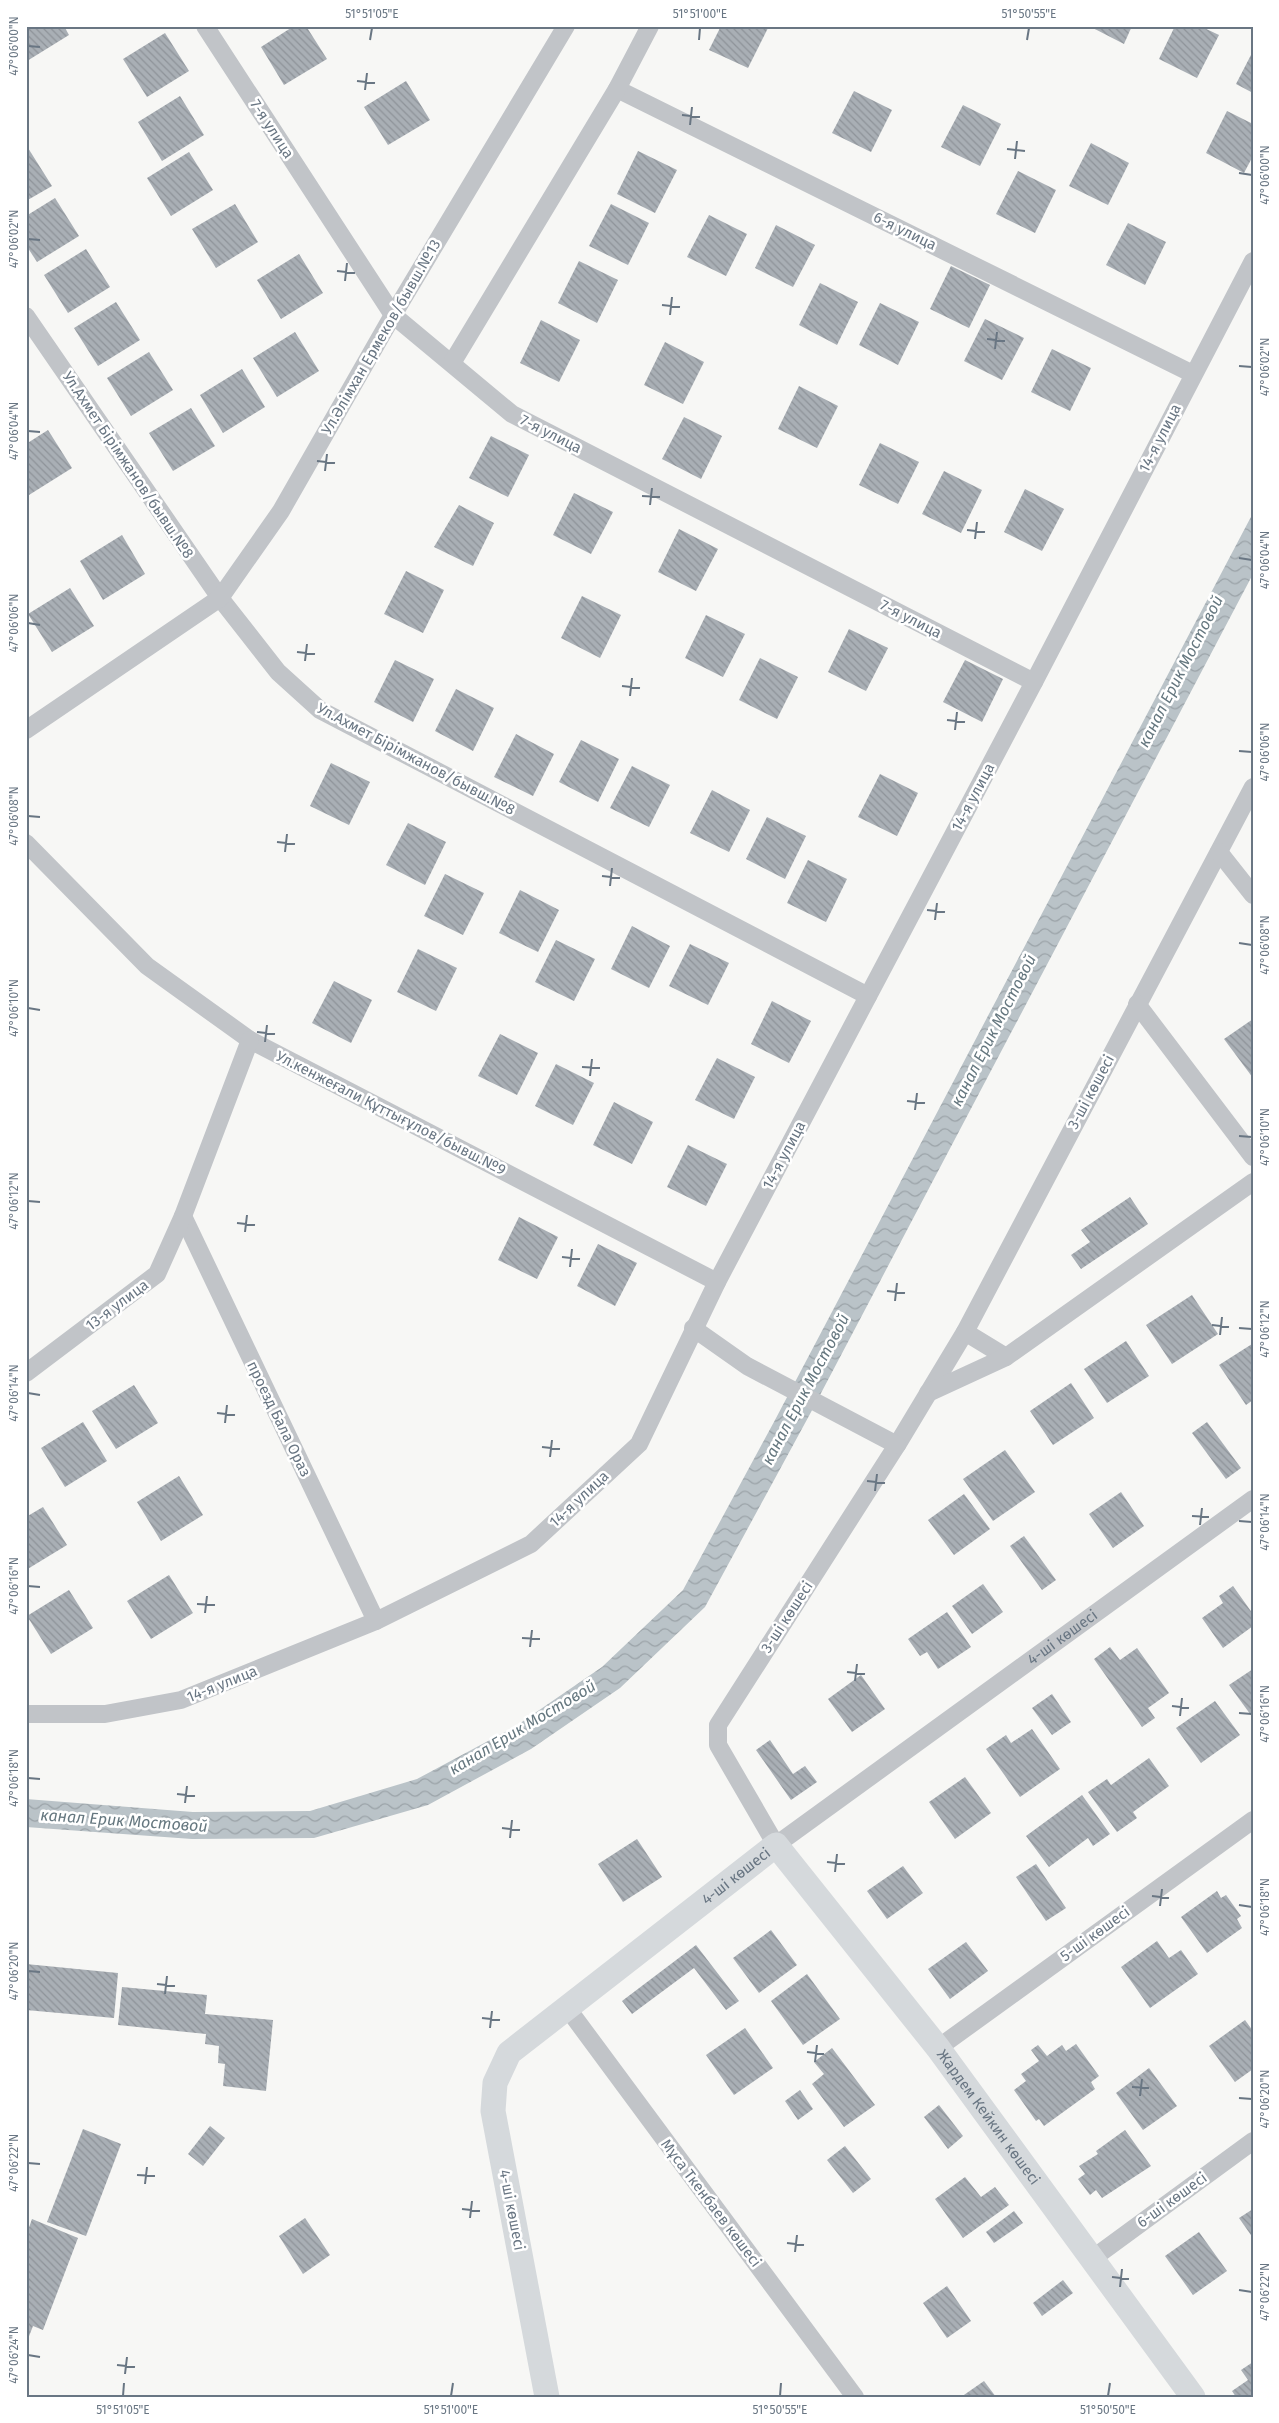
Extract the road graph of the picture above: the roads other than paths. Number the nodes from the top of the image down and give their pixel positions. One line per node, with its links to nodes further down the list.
1 (205, 26): 6 (street, 7-я улица)
2 (566, 26): 6 (street, Ул.Әлімхан Ермеков/бывш.№13)
3 (650, 26): 4 (street)
4 (617, 89): 8 (street); 9 (street, 6-я улица)
5 (1253, 261): 9 (street, 14-я улица)
6 (393, 315): 8 (street, 7-я улица); 10 (street, Ул.Әлімхан Ермеков/бывш.№13)
7 (26, 316): 10 (street, Ул.Ахмет Бірімжанов/бывш.№8)
8 (452, 363): 11 (street, 7-я улица)
9 (1193, 374): 11 (street, 14-я улица)
10 (220, 598): 12 (street, Ул.Әлімхан Ермеков/бывш.№13); 17 (street, Ул.Ахмет Бірімжанов/бывш.№8)
11 (1034, 682): 17 (street, 14-я улица)
12 (26, 730)
13 (1253, 787): 15 (street, 3-ші көшесі)
14 (26, 843): 19 (street, Ул.кенжеғали Құттығұлов/бывш.№9)
15 (1219, 852): 16 (street); 18 (street, 3-ші көшесі)
16 (1253, 895)
17 (868, 996): 23 (street, 14-я улица)
18 (1137, 1004): 20 (street); 25 (street, 3-ші көшесі)
19 (250, 1040): 22 (street, 13-я улица); 23 (street, Ул.кенжеғали Құттығұлов/бывш.№9)
20 (1253, 1156)
21 (1253, 1182): 26 (street)
22 (183, 1216): 27 (street, 13-я улица); 31 (street, проезд Бала Ораз)
23 (717, 1282): 24 (street, 14-я улица)
24 (693, 1328): 29 (street); 31 (street, 14-я улица)
25 (965, 1332): 26 (street); 28 (street, 3-ші көшесі)
26 (1006, 1357): 28 (street)
27 (26, 1373)
28 (928, 1393): 29 (street, 3-ші көшесі)
29 (896, 1446): 34 (street, 3-ші көшесі)
30 (1253, 1499): 34 (street, 4-ші көшесі)
31 (376, 1621): 32 (street, 14-я улица)
32 (26, 1714)
33 (1253, 1820): 36 (street, 5-ші көшесі)
34 (776, 1845): 35 (street, 4-ші көшесі); 36 (street, Жардем Кейкин көшесі)
35 (568, 2009): 39 (street, 4-ші көшесі); 40 (street, Мұса Ткенбаев көшесі)
36 (938, 2048): 38 (street, Жардем Кейкин көшесі)
37 (1253, 2141): 38 (street, 6-ші көшесі)
38 (1092, 2258): 41 (street, Жардем Кейкин көшесі)
39 (546, 2397)
40 (855, 2397)
41 (1192, 2397)

